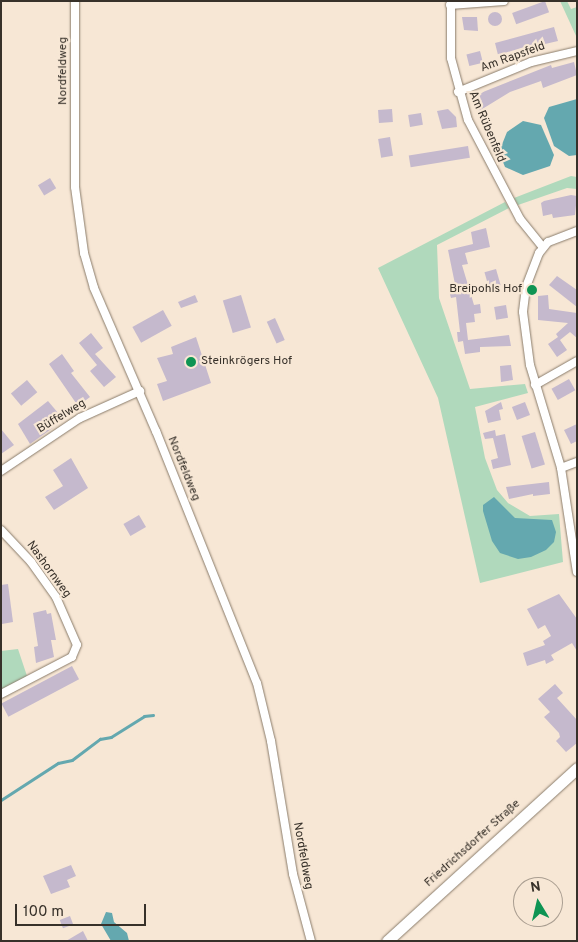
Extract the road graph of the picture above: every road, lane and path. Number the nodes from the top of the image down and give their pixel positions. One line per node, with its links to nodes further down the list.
1 (74, 1): 10 (street, Nordfeldweg)
2 (504, 1): 3 (street)
3 (450, 3): 5 (street, Am Rübenfeld)
4 (577, 50): 5 (street, Am Rapsfeld)
5 (458, 92): 7 (street, Am Rübenfeld)
6 (577, 231): 7 (street)
7 (543, 247): 9 (street)
8 (577, 361): 9 (street)
9 (535, 385): 12 (street)
10 (140, 392): 13 (street, Büffelweg); 19 (street, Nordfeldweg)
11 (577, 462): 12 (street)
12 (561, 468): 15 (street)
13 (1, 471)
14 (3, 535): 17 (street, Nashornweg)
15 (574, 551): 16 (street)
16 (577, 572)
17 (1, 694)
18 (577, 768): 20 (main road, Friedrichsdorfer Straße)
19 (311, 941)
20 (387, 941)

